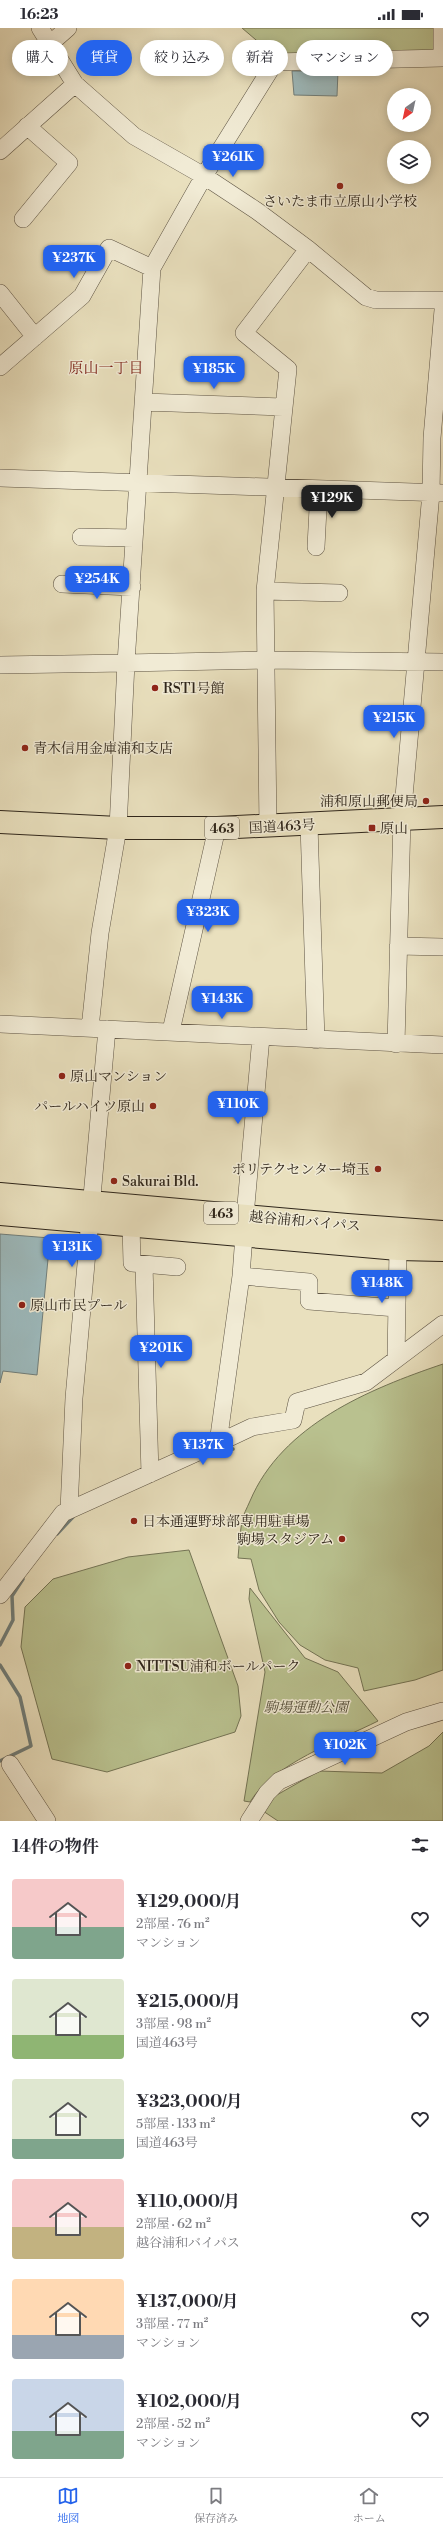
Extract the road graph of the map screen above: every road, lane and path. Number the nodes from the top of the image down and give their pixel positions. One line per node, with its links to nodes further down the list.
1 (40, 28): 4 (street)
2 (68, 28): 5 (street)
3 (442, 28): 6 (street)
4 (49, 40)
5 (54, 40)
6 (442, 58): 11 (street)
7 (68, 72): 8 (street)
8 (75, 84): 9 (street); 11 (street)
9 (27, 126): 10 (street); 12 (street)
10 (0, 151)
11 (204, 176): 13 (street); 14 (street)
12 (23, 219)
13 (308, 249): 16 (street); 21 (street)
14 (152, 268): 18 (street); 20 (street)
15 (0, 293): 18 (street)
16 (443, 300)
17 (443, 310): 26 (street)
18 (35, 337): 19 (street)
19 (0, 367)
20 (144, 402): 21 (street); 23 (street)
21 (283, 407): 24 (street)
22 (0, 478): 23 (street)
23 (137, 483): 24 (street); 28 (street)
24 (274, 488): 25 (street); 32 (street)
25 (319, 489): 26 (street); 29 (street)
26 (437, 493): 35 (street)
27 (81, 537): 28 (street)
28 (134, 538): 31 (street)
29 (316, 547)
30 (62, 584): 31 (street)
31 (132, 587): 37 (street)
32 (265, 591): 33 (street); 34 (street)
33 (340, 593)
34 (265, 660): 35 (street); 37 (street); 43 (street)
35 (416, 660): 36 (street); 40 (street)
36 (443, 662)
37 (126, 663): 38 (street); 44 (street)
38 (0, 665)
39 (443, 817): 40 (highway, 国道463号 / 463)
40 (402, 819): 42 (highway, 国道463号 / 463); 46 (street)
41 (0, 822): 44 (highway, 国道463号 / 463)
42 (309, 825): 43 (highway, 国道463号 / 463); 53 (street)
43 (268, 827): 45 (highway, 国道463号 / 463)
44 (118, 828): 45 (highway, 国道463号 / 463); 49 (street)
45 (217, 828): 51 (street)
46 (398, 946): 47 (street); 54 (street)
47 (443, 947)
48 (0, 1024): 49 (street)
49 (90, 1028): 50 (street)
50 (107, 1029): 51 (street); 57 (street)
51 (171, 1031): 52 (street)
52 (260, 1037): 53 (street); 60 (street)
53 (316, 1040): 54 (street)
54 (396, 1044): 55 (street)
55 (443, 1045)
56 (0, 1194): 57 (highway, 越谷浦和バイパス / 463)
57 (92, 1211): 58 (highway, 越谷浦和バイパス / 463); 59 (highway, 越谷浦和バイパス / 463); 60 (highway, 越谷浦和バイパス / 463); 72 (street)
58 (0, 1214)
59 (130, 1225): 60 (highway, 越谷浦和バイパス / 463); 64 (street)
60 (245, 1225): 61 (highway, 越谷浦和バイパス / 463); 62 (highway, 越谷浦和バイパス / 463); 66 (street)
61 (443, 1232)
62 (398, 1249): 63 (highway, 越谷浦和バイパス / 463); 67 (street)
63 (443, 1250)
64 (144, 1265): 65 (street); 71 (street)
65 (177, 1268)
66 (241, 1276): 67 (street); 70 (street)
67 (396, 1308): 69 (street)
68 (443, 1324): 69 (street)
69 (396, 1359): 70 (street)
70 (218, 1443): 71 (street)
71 (150, 1474): 72 (street)
72 (69, 1510): 73 (street)
73 (0, 1595)
74 (443, 1711): 76 (street)
75 (10, 1764): 77 (street)
76 (253, 1819)
77 (47, 1821)

